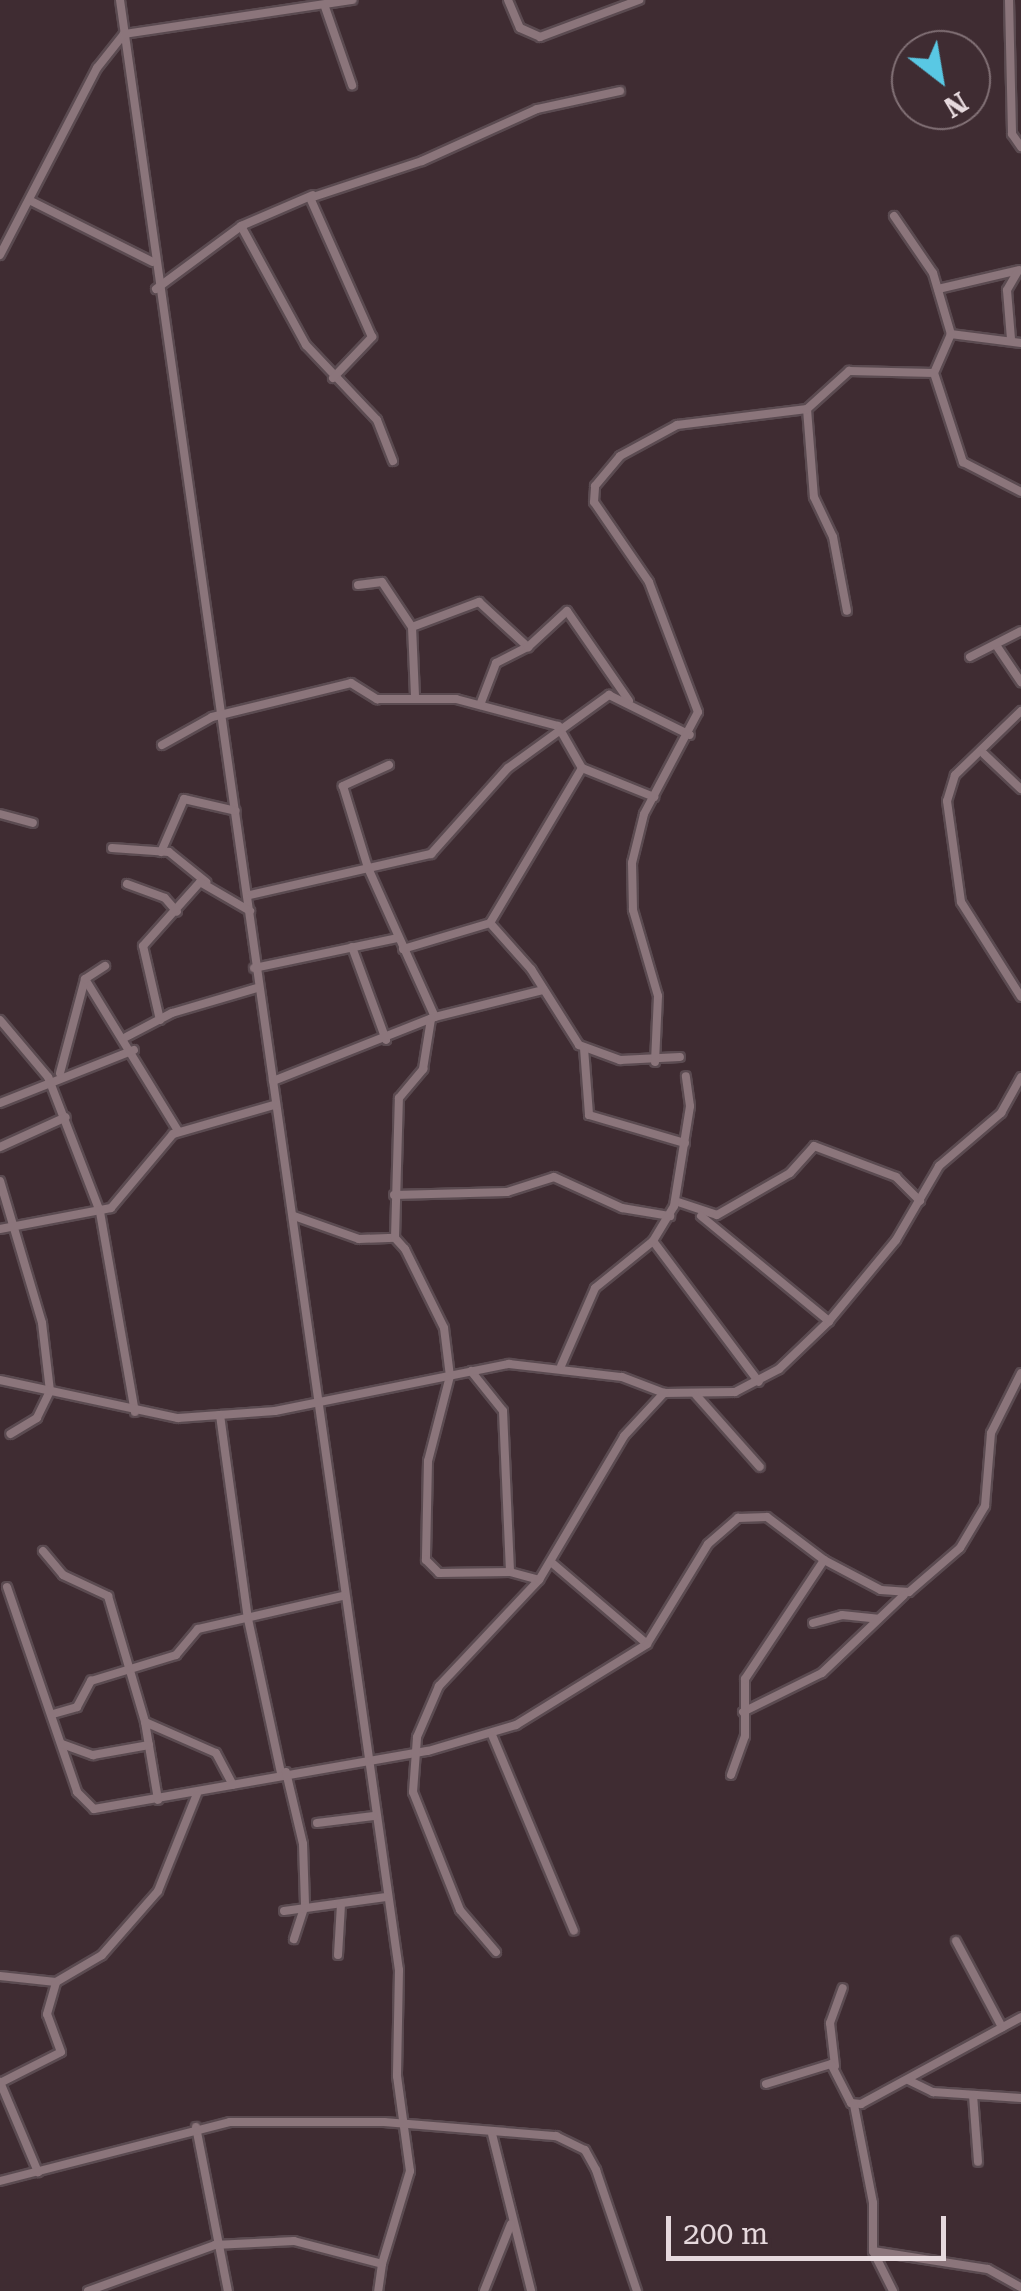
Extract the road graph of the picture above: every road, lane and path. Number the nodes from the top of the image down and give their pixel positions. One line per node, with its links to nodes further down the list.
1 (120, 0): 7 (street)
2 (352, 0): 6 (street)
3 (508, 0): 4 (street)
4 (639, 0)
5 (1008, 0): 10 (street)
6 (325, 7): 7 (street); 8 (street)
7 (124, 34): 12 (street); 16 (street)
8 (352, 84)
9 (620, 91): 11 (street)
10 (1021, 147)
11 (313, 195): 14 (street); 24 (street)
12 (31, 201): 15 (street); 16 (street)
13 (894, 216): 19 (street)
14 (241, 226): 18 (street); 24 (street)
15 (0, 255)
16 (153, 262): 18 (street)
17 (1020, 269): 19 (street); 21 (street)
18 (156, 289): 40 (street)
19 (938, 289): 20 (street)
20 (951, 334): 21 (street); 23 (street)
21 (1011, 339): 22 (street)
22 (1021, 343)
23 (934, 373): 25 (street); 27 (street)
24 (333, 378): 26 (street)
25 (807, 409): 29 (street); 42 (street)
26 (393, 462)
27 (1021, 492)
28 (358, 586): 30 (street)
29 (848, 611)
30 (412, 627): 33 (street); 36 (street)
31 (1021, 631): 32 (street)
32 (996, 646): 34 (street); 35 (street)
33 (528, 647): 37 (street); 38 (street)
34 (970, 656)
35 (1021, 682)
36 (415, 695): 38 (street); 40 (street)
37 (629, 701): 41 (street); 42 (street)
38 (480, 705): 41 (street)
39 (1021, 711): 44 (street)
40 (220, 715): 43 (street); 49 (street)
41 (558, 726): 46 (street); 54 (street)
42 (690, 735): 48 (street)
43 (162, 745)
44 (984, 754): 47 (street); 69 (street)
45 (389, 765): 54 (street)
46 (582, 768): 48 (street); 60 (street)
47 (1021, 789)
48 (654, 797): 78 (street)
49 (236, 811): 53 (street); 57 (street)
50 (0, 814): 51 (street)
51 (33, 823)
52 (112, 848): 53 (street)
53 (162, 852): 55 (street)
54 (368, 868): 57 (street); 61 (street)
55 (206, 882): 58 (street); 59 (street)
56 (126, 884): 59 (street)
57 (250, 895): 58 (street)
58 (250, 911): 65 (street)
59 (177, 912): 72 (street)
60 (490, 924): 63 (street); 68 (street)
61 (398, 938): 62 (street); 63 (street)
62 (352, 947): 65 (street); 74 (street)
63 (404, 948): 70 (street)
64 (105, 966): 66 (street)
65 (254, 968): 67 (street)
66 (85, 980): 73 (street); 79 (street)
67 (257, 988): 72 (street); 83 (street)
68 (544, 990): 70 (street); 75 (street)
69 (1021, 996)
70 (433, 1018): 74 (street); 91 (street)
71 (0, 1020): 82 (street)
72 (160, 1020): 73 (street)
73 (126, 1037): 76 (street)
74 (386, 1040): 83 (street)
75 (584, 1048): 78 (street); 88 (street)
76 (134, 1050): 79 (street); 87 (street)
77 (680, 1057): 78 (street)
78 (655, 1062)
79 (60, 1073): 82 (street)
80 (686, 1076): 88 (street)
81 (1021, 1077): 93 (street)
82 (48, 1078): 84 (street); 86 (street)
83 (273, 1081): 85 (street)
84 (0, 1102)
85 (274, 1105): 87 (street); 96 (street)
86 (66, 1118): 89 (street); 94 (street)
87 (178, 1131): 94 (street)
88 (685, 1143): 92 (street)
89 (0, 1147)
90 (0, 1181): 98 (street)
91 (394, 1195): 97 (street); 99 (street)
92 (675, 1201): 95 (street); 97 (street)
93 (920, 1201): 95 (street); 101 (street)
94 (100, 1212): 98 (street); 112 (street)
95 (700, 1215): 101 (street)
96 (294, 1216): 99 (street); 111 (street)
97 (670, 1216): 100 (street)
98 (5, 1228): 108 (street)
99 (395, 1238): 105 (street)
100 (653, 1241): 102 (street); 107 (street)
101 (829, 1320): 107 (street)
102 (561, 1366): 103 (street); 109 (street)
103 (471, 1371): 105 (street); 119 (street)
104 (1021, 1373): 122 (street)
105 (450, 1376): 111 (street); 119 (street)
106 (0, 1380): 108 (street)
107 (759, 1382): 110 (street)
108 (50, 1391): 112 (street); 114 (street)
109 (664, 1393): 110 (street); 118 (street)
110 (696, 1395): 115 (street)
111 (318, 1402): 113 (street); 123 (street)
112 (135, 1412): 113 (street)
113 (220, 1416): 124 (street)
114 (10, 1434)
115 (760, 1467)
116 (43, 1551): 128 (street)
117 (824, 1560): 122 (street); 127 (street); 129 (street)
118 (551, 1562): 120 (street); 127 (street)
119 (510, 1572): 120 (street)
120 (539, 1580): 135 (street)
121 (7, 1587): 130 (street)
122 (904, 1595): 125 (street)
123 (342, 1596): 124 (street); 136 (street)
124 (248, 1619): 128 (street); 137 (street)
125 (878, 1619): 126 (street); 129 (street)
126 (813, 1623)
127 (648, 1644): 132 (street)
128 (130, 1671): 130 (street); 131 (street)
129 (743, 1712): 138 (street)
130 (54, 1714): 133 (street)
131 (145, 1722): 134 (street); 139 (street)
132 (492, 1735): 135 (street); 148 (street)
133 (62, 1744): 134 (street); 141 (street)
134 (149, 1745): 141 (street)
135 (414, 1754): 136 (street); 151 (street)
136 (369, 1762): 137 (street); 142 (street)
137 (284, 1772): 139 (street); 145 (street)
138 (730, 1776)
139 (233, 1785): 140 (street)
140 (197, 1794): 141 (street); 154 (street)
141 (158, 1800)
142 (374, 1816): 143 (street); 144 (street)
143 (317, 1822)
144 (386, 1897): 146 (street); 165 (street)
145 (304, 1905): 146 (street); 147 (street); 149 (street)
146 (342, 1905): 152 (street)
147 (284, 1911)
148 (574, 1931)
149 (294, 1939)
150 (956, 1942): 157 (street)
151 (496, 1952)
152 (338, 1955)
153 (0, 1976): 154 (street)
154 (56, 1982): 160 (street)
155 (842, 1988): 158 (street)
156 (1021, 2016): 157 (street)
157 (1002, 2026): 159 (street)
158 (835, 2066): 161 (street); 164 (street)
159 (908, 2080): 162 (street); 164 (street)
160 (0, 2082): 169 (street)
161 (766, 2084)
162 (973, 2094): 163 (street); 168 (street)
163 (1021, 2098)
164 (854, 2105): 173 (street)
165 (402, 2124): 166 (street); 167 (street); 174 (street)
166 (196, 2126): 169 (street); 172 (street)
167 (492, 2134): 171 (street); 182 (street)
168 (978, 2162)
169 (38, 2172): 170 (street)
170 (0, 2181)
171 (511, 2224): 177 (street); 181 (street)
172 (215, 2245): 174 (street); 175 (street); 179 (street)
173 (872, 2251): 176 (street); 183 (street)
174 (382, 2264): 180 (street)
175 (113, 2287): 178 (street)
176 (1021, 2287)
177 (486, 2290)
178 (88, 2291)
179 (228, 2291)
180 (378, 2291)
181 (532, 2291)
182 (636, 2291)
183 (893, 2291)

